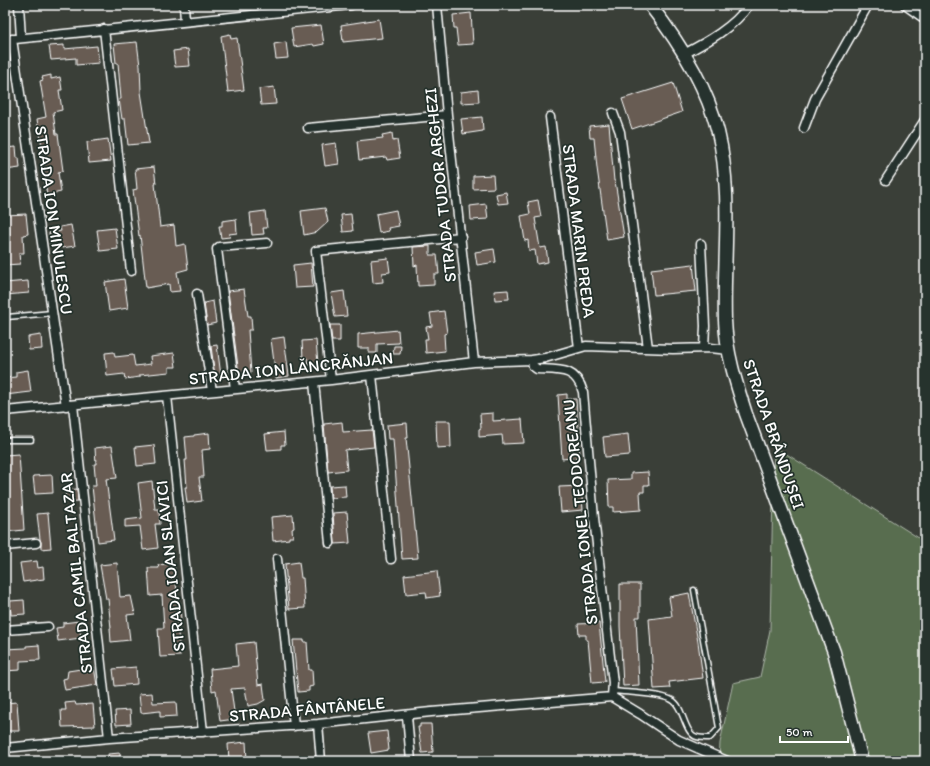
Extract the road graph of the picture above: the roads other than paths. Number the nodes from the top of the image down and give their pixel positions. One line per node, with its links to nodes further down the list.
1 (19, 5): 14 (street)
2 (184, 5): 12 (street)
3 (351, 5): 12 (street)
4 (437, 5): 18 (street, STRADA TUDOR ARGHEZI)
5 (741, 5): 10 (street)
6 (749, 5): 10 (street)
7 (868, 5): 22 (street)
8 (905, 5): 11 (street)
9 (655, 7): 16 (main road, STRADA BRÂNDUȘEI)
10 (742, 14): 16 (street)
11 (925, 19)
12 (185, 21): 13 (street)
13 (104, 29): 14 (street); 27 (street)
14 (20, 38): 15 (street)
15 (8, 39): 29 (street, STRADA ION MINULESCU)
16 (684, 54): 31 (main road, STRADA BRÂNDUȘEI)
17 (613, 114): 33 (street)
18 (447, 115): 21 (street); 24 (street, STRADA TUDOR ARGHEZI)
19 (550, 117): 32 (street, STRADA MARIN PREDA)
20 (925, 120): 23 (street)
21 (308, 128)
22 (804, 128)
23 (886, 180)
24 (461, 237): 36 (street, STRADA TUDOR ARGHEZI); 38 (street)
25 (267, 243): 40 (street)
26 (701, 244): 34 (street)
27 (131, 271)
28 (197, 294): 41 (street)
29 (52, 313): 30 (lane); 43 (street, STRADA ION MINULESCU)
30 (5, 321)
31 (728, 347): 34 (street, STRADA ION LĂNCRĂNJAN); 65 (main road, STRADA BRÂNDUȘEI)
32 (579, 348): 33 (street, STRADA ION LĂNCRĂNJAN); 35 (street, STRADA ION LĂNCRĂNJAN)
33 (648, 348): 34 (street, STRADA ION LĂNCRĂNJAN)
34 (707, 348)
35 (532, 360): 36 (street, STRADA ION LĂNCRĂNJAN); 55 (street, STRADA IONEL TEODOREANU)
36 (474, 362): 37 (street, STRADA ION LĂNCRĂNJAN)
37 (372, 375): 38 (street, STRADA ION LĂNCRĂNJAN); 50 (street)
38 (331, 380): 39 (street, STRADA ION LĂNCRĂNJAN)
39 (314, 382): 40 (street, STRADA ION LĂNCRĂNJAN); 48 (street)
40 (235, 389): 41 (street, STRADA ION LĂNCRĂNJAN)
41 (212, 391): 42 (street, STRADA ION LĂNCRĂNJAN)
42 (167, 396): 43 (street, STRADA ION LĂNCRĂNJAN); 59 (street, STRADA IOAN SLAVICI)
43 (69, 406): 44 (street, STRADA ION LĂNCRĂNJAN); 60 (street, STRADA CAMIL BALTAZAR)
44 (5, 411)
45 (5, 440): 46 (lane)
46 (31, 440)
47 (36, 543): 49 (street)
48 (330, 543)
49 (5, 546)
50 (392, 559)
51 (277, 560): 58 (street)
52 (694, 590): 55 (lane)
53 (48, 627): 54 (street)
54 (5, 630)
55 (612, 694): 56 (street, STRADA FÂNTÂNELE); 64 (street)
56 (407, 716): 57 (street, STRADA FÂNTÂNELE); 63 (street)
57 (318, 724): 58 (street, STRADA FÂNTÂNELE); 62 (street)
58 (294, 726): 59 (street, STRADA FÂNTÂNELE)
59 (203, 732): 60 (street, STRADA FÂNTÂNELE)
60 (109, 738): 61 (street, STRADA FÂNTÂNELE)
61 (5, 748)
62 (321, 761)
63 (411, 761)
64 (727, 761)
65 (862, 761)

